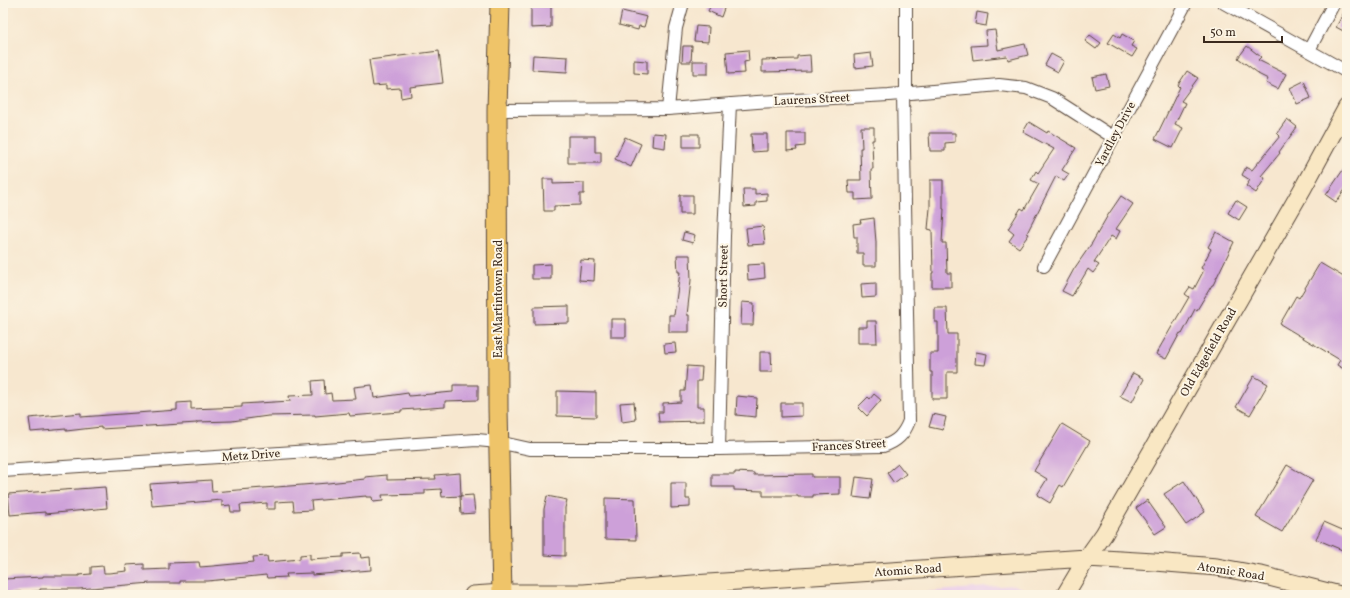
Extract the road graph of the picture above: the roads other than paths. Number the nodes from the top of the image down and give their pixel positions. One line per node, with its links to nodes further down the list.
1 (500, 3): 13 (main road, East Martintown Road)
2 (683, 3): 12 (street)
3 (906, 3): 9 (street, Frances Street)
4 (1186, 3): 14 (street, Yardley Drive)
5 (1224, 3): 7 (street)
6 (1334, 3): 7 (street)
7 (1309, 50): 8 (street)
8 (1347, 72)
9 (904, 94): 10 (street, Laurens Street); 14 (street, Laurens Street); 17 (street, Frances Street)
10 (730, 104): 12 (street, Laurens Street); 17 (street, Short Street)
11 (1347, 107): 19 (main road, Old Edgefield Road)
12 (668, 109): 13 (street, Laurens Street)
13 (497, 110): 16 (main road, East Martintown Road)
14 (1113, 138): 15 (street, Yardley Drive)
15 (1044, 266)
16 (498, 442): 17 (street, Frances Street); 18 (street, Metz Drive); 20 (main road, East Martintown Road)
17 (719, 449)
18 (3, 471)
19 (1087, 558): 20 (main road, Atomic Road); 22 (main road, Old Edgefield Road); 23 (main road, Atomic Road)
20 (502, 594): 21 (main road, Atomic Road)
21 (473, 595)
22 (1065, 595)
23 (1340, 595)

